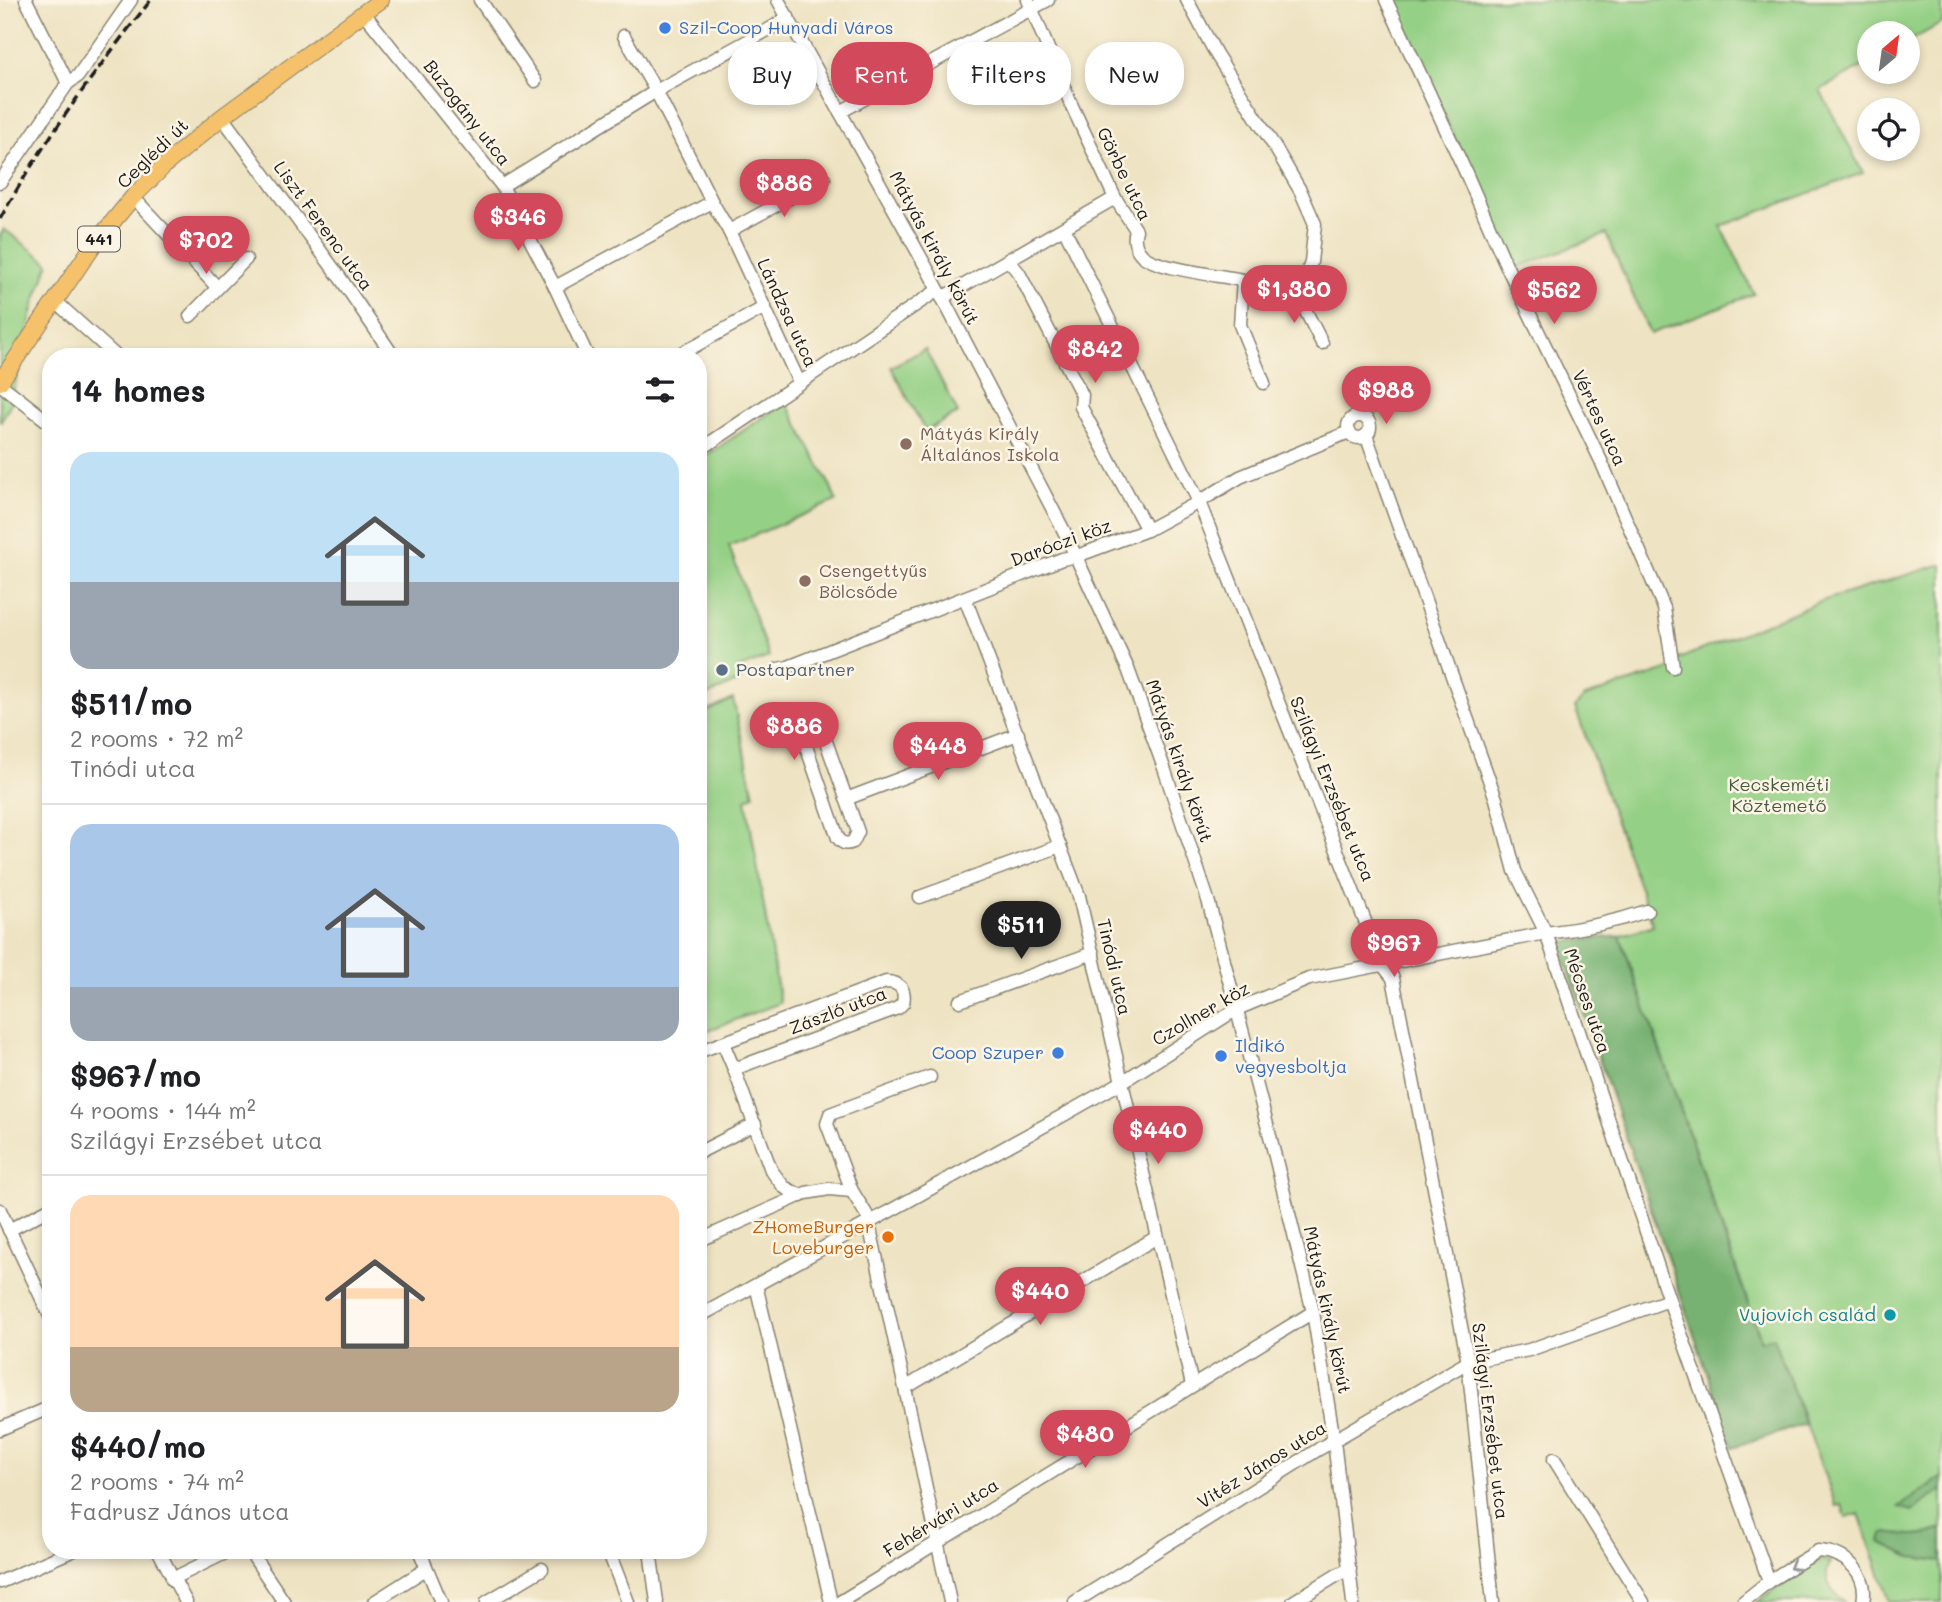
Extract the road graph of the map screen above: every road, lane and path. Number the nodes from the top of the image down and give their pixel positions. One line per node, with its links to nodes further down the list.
1 (26, 0): 14 (street)
2 (131, 0): 14 (street)
3 (381, 0): 10 (main road, Ceglédi út / 441)
4 (480, 0): 13 (street)
5 (778, 0): 11 (street, Mátyás király körút)
6 (1048, 0): 9 (street)
7 (1187, 0): 31 (street)
8 (1386, 0): 52 (street, Vértes utca)
9 (1029, 4): 16 (street); 22 (street, Görbe utca)
10 (363, 12): 17 (main road, Ceglédi út / 441); 20 (street, Buzogány utca)
11 (788, 17): 15 (street); 16 (street, Mátyás király körút)
12 (624, 36): 15 (street, Lándzsa utca)
13 (536, 81)
14 (68, 83): 19 (street)
15 (656, 91): 20 (street); 23 (street, Lándzsa utca)
16 (840, 112): 32 (street, Mátyás király körút)
17 (222, 117): 21 (main road, Ceglédi út / 441); 38 (street, Liszt Ferenc utca)
18 (824, 179): 25 (street)
19 (0, 182)
20 (502, 186): 30 (street, Buzogány utca)
21 (133, 197): 29 (street); 33 (main road, Ceglédi út / 441)
22 (1115, 198): 24 (street); 28 (street, Görbe utca)
23 (712, 202): 25 (street, Lándzsa utca); 30 (street)
24 (1063, 228): 27 (street); 48 (street, Szilágyi Erzsébet utca)
25 (729, 231): 34 (street, Lándzsa utca)
26 (246, 259): 29 (street)
27 (1008, 260): 32 (street); 49 (street)
28 (1243, 280): 31 (street, Görbe utca); 43 (street)
29 (217, 287): 35 (street)
30 (555, 287): 39 (street, Buzogány utca)
31 (1296, 292): 36 (street)
32 (940, 294): 41 (street); 50 (street, Mátyás király körút)
33 (55, 301): 37 (street); 42 (main road, Ceglédi út / 441)
34 (765, 307): 40 (street); 41 (street, Lándzsa utca)
35 (190, 316)
36 (1322, 343)
37 (107, 348)
38 (388, 348)
39 (584, 348)
40 (691, 348)
41 (799, 382): 47 (street)
42 (0, 383): 44 (street)
43 (1264, 383)
44 (42, 417)
45 (1349, 432): 46 (street); 46 (street, Mécses utca); 48 (street, Daróczi köz)
46 (1366, 435): 59 (street, Mécses utca)
47 (707, 445)
48 (1199, 502): 49 (street, Daróczi köz); 61 (street, Szilágyi Erzsébet utca)
49 (1147, 530): 50 (street, Daróczi köz)
50 (1077, 556): 51 (street, Daróczi köz); 63 (street, Mátyás király körút)
51 (965, 598): 53 (street, Daróczi köz); 54 (street, Tinódi utca)
52 (1673, 667)
53 (778, 669)
54 (1018, 734): 55 (street); 56 (street, Tinódi utca)
55 (846, 799): 55 (street)
56 (1060, 846): 57 (street); 60 (street, Tinódi utca)
57 (920, 897)
58 (1647, 911): 59 (street, Czollner köz)
59 (1546, 933): 61 (street, Czollner köz); 81 (street, Mécses utca)
60 (1093, 953): 62 (street); 68 (street, Tinódi utca)
61 (1382, 964): 63 (street, Czollner köz); 84 (street, Szilágyi Erzsébet utca)
62 (960, 1001)
63 (1237, 1009): 68 (street, Czollner köz); 83 (street, Mátyás király körút)
64 (723, 1043): 65 (street, Zászló utca); 66 (street); 66 (street, Zászló utca)
65 (707, 1049)
66 (734, 1069): 69 (street)
67 (930, 1077): 71 (street)
68 (1122, 1082): 75 (street, Czollner köz); 78 (street, Tinódi utca)
69 (755, 1124): 70 (street); 72 (street)
70 (707, 1148)
71 (852, 1191): 72 (street); 75 (street)
72 (801, 1196): 77 (street)
73 (0, 1210): 76 (street)
74 (42, 1213): 76 (street)
75 (870, 1223): 79 (street, Czollner köz); 86 (street)
76 (9, 1230): 80 (street)
77 (707, 1237)
78 (1157, 1237): 85 (street, Tinódi utca); 86 (street)
79 (756, 1286): 82 (street, Czollner köz); 112 (street)
80 (42, 1299)
81 (1670, 1300): 84 (street, Vitéz János utca); 103 (street, Mécses utca)
82 (707, 1312)
83 (1313, 1312): 85 (street, Fehérvári utca); 89 (street, Mátyás király körút)
84 (1468, 1362): 89 (street, Vitéz János utca); 118 (street, Szilágyi Erzsébet utca)
85 (1192, 1385): 91 (street, Fehérvári utca)
86 (905, 1388): 91 (street)
87 (42, 1411): 88 (street)
88 (0, 1429)
89 (1334, 1441): 101 (street, Mátyás király körút); 115 (street, Vitéz János utca)
90 (1554, 1459): 119 (street)
91 (937, 1541): 113 (street, Fehérvári utca); 114 (street)
92 (53, 1559): 104 (street)
93 (162, 1559): 102 (street)
94 (213, 1559): 102 (street)
95 (255, 1559): 106 (street)
96 (422, 1559): 99 (street)
97 (611, 1559): 110 (street)
98 (651, 1559): 111 (street)
99 (426, 1569): 107 (street); 108 (street)
100 (542, 1569): 109 (street)
101 (1350, 1569): 116 (street); 117 (street, Mátyás király körút)
102 (172, 1579): 105 (street)
103 (1769, 1581): 120 (street); 121 (street, one-way to 103)
104 (0, 1582)
105 (187, 1602)
106 (285, 1602)
107 (374, 1602)
108 (441, 1602)
109 (487, 1602)
110 (628, 1602)
111 (657, 1602)
112 (831, 1602)
113 (839, 1602)
114 (950, 1602)
115 (1075, 1602)
116 (1293, 1602)
117 (1353, 1602)
118 (1493, 1602)
119 (1643, 1602)
120 (1743, 1602)
121 (1863, 1602)

